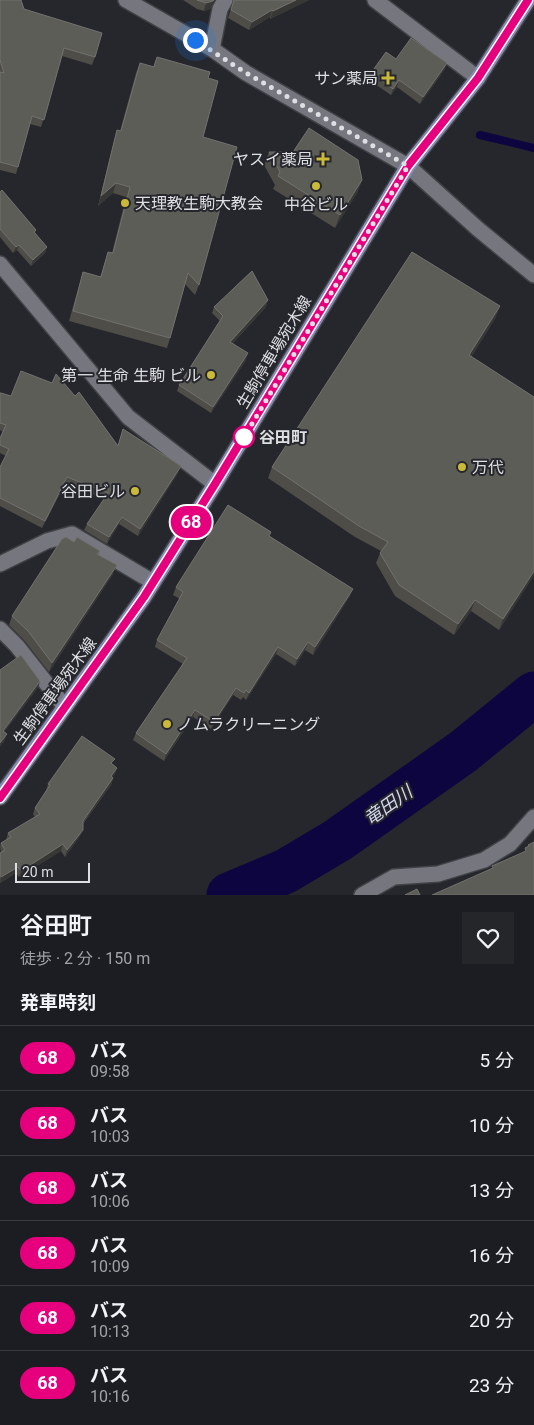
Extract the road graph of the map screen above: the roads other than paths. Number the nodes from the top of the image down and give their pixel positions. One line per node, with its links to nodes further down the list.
1 (126, 0): 5 (street)
2 (225, 0): 5 (street)
3 (375, 0): 6 (street)
4 (528, 0): 6 (main road, 生駒停車場宛木線)
5 (212, 50): 7 (street)
6 (478, 78): 7 (main road, 生駒停車場宛木線)
7 (408, 166): 9 (street); 10 (main road, 生駒停車場宛木線)
8 (0, 264): 10 (street)
9 (534, 275)
10 (215, 484): 12 (main road, 生駒停車場宛木線)
11 (0, 564): 12 (street)
12 (153, 582): 14 (main road, 生駒停車場宛木線)
13 (0, 628): 14 (street)
14 (65, 707): 15 (main road, 生駒停車場宛木線)
15 (0, 798)
16 (534, 817): 17 (street)
17 (362, 895)

